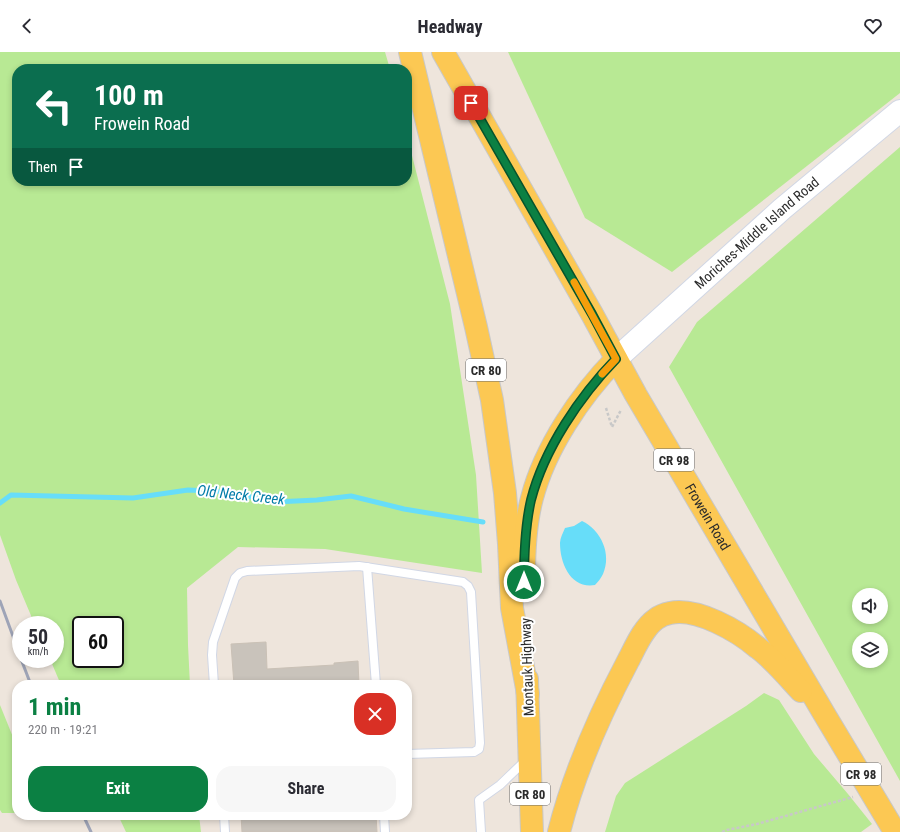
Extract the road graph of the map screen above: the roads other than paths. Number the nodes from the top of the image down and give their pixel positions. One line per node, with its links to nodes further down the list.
1 (410, 52): 8 (main road, CR 80)
2 (443, 52): 4 (main road, Frowein Road)
3 (900, 110): 4 (main road, Moriches-Middle Island Road)
4 (616, 359): 8 (main road, Montauk Highway / CR 80); 9 (main road, Frowein Road / CR 98)
5 (367, 567): 6 (lane); 7 (lane); 10 (lane)
6 (214, 680)
7 (376, 680)
8 (528, 694): 11 (main road, Montauk Highway / CR 80)
9 (826, 717): 18 (main road); 19 (main road, Frowein Road / CR 98)
10 (412, 754)
11 (530, 757): 16 (lane); 17 (main road, Montauk Highway / CR 80)
12 (224, 820): 14 (lane)
13 (384, 820): 15 (lane)
14 (225, 832)
15 (385, 832)
16 (481, 832)
17 (532, 832)
18 (559, 832)
19 (895, 832)

